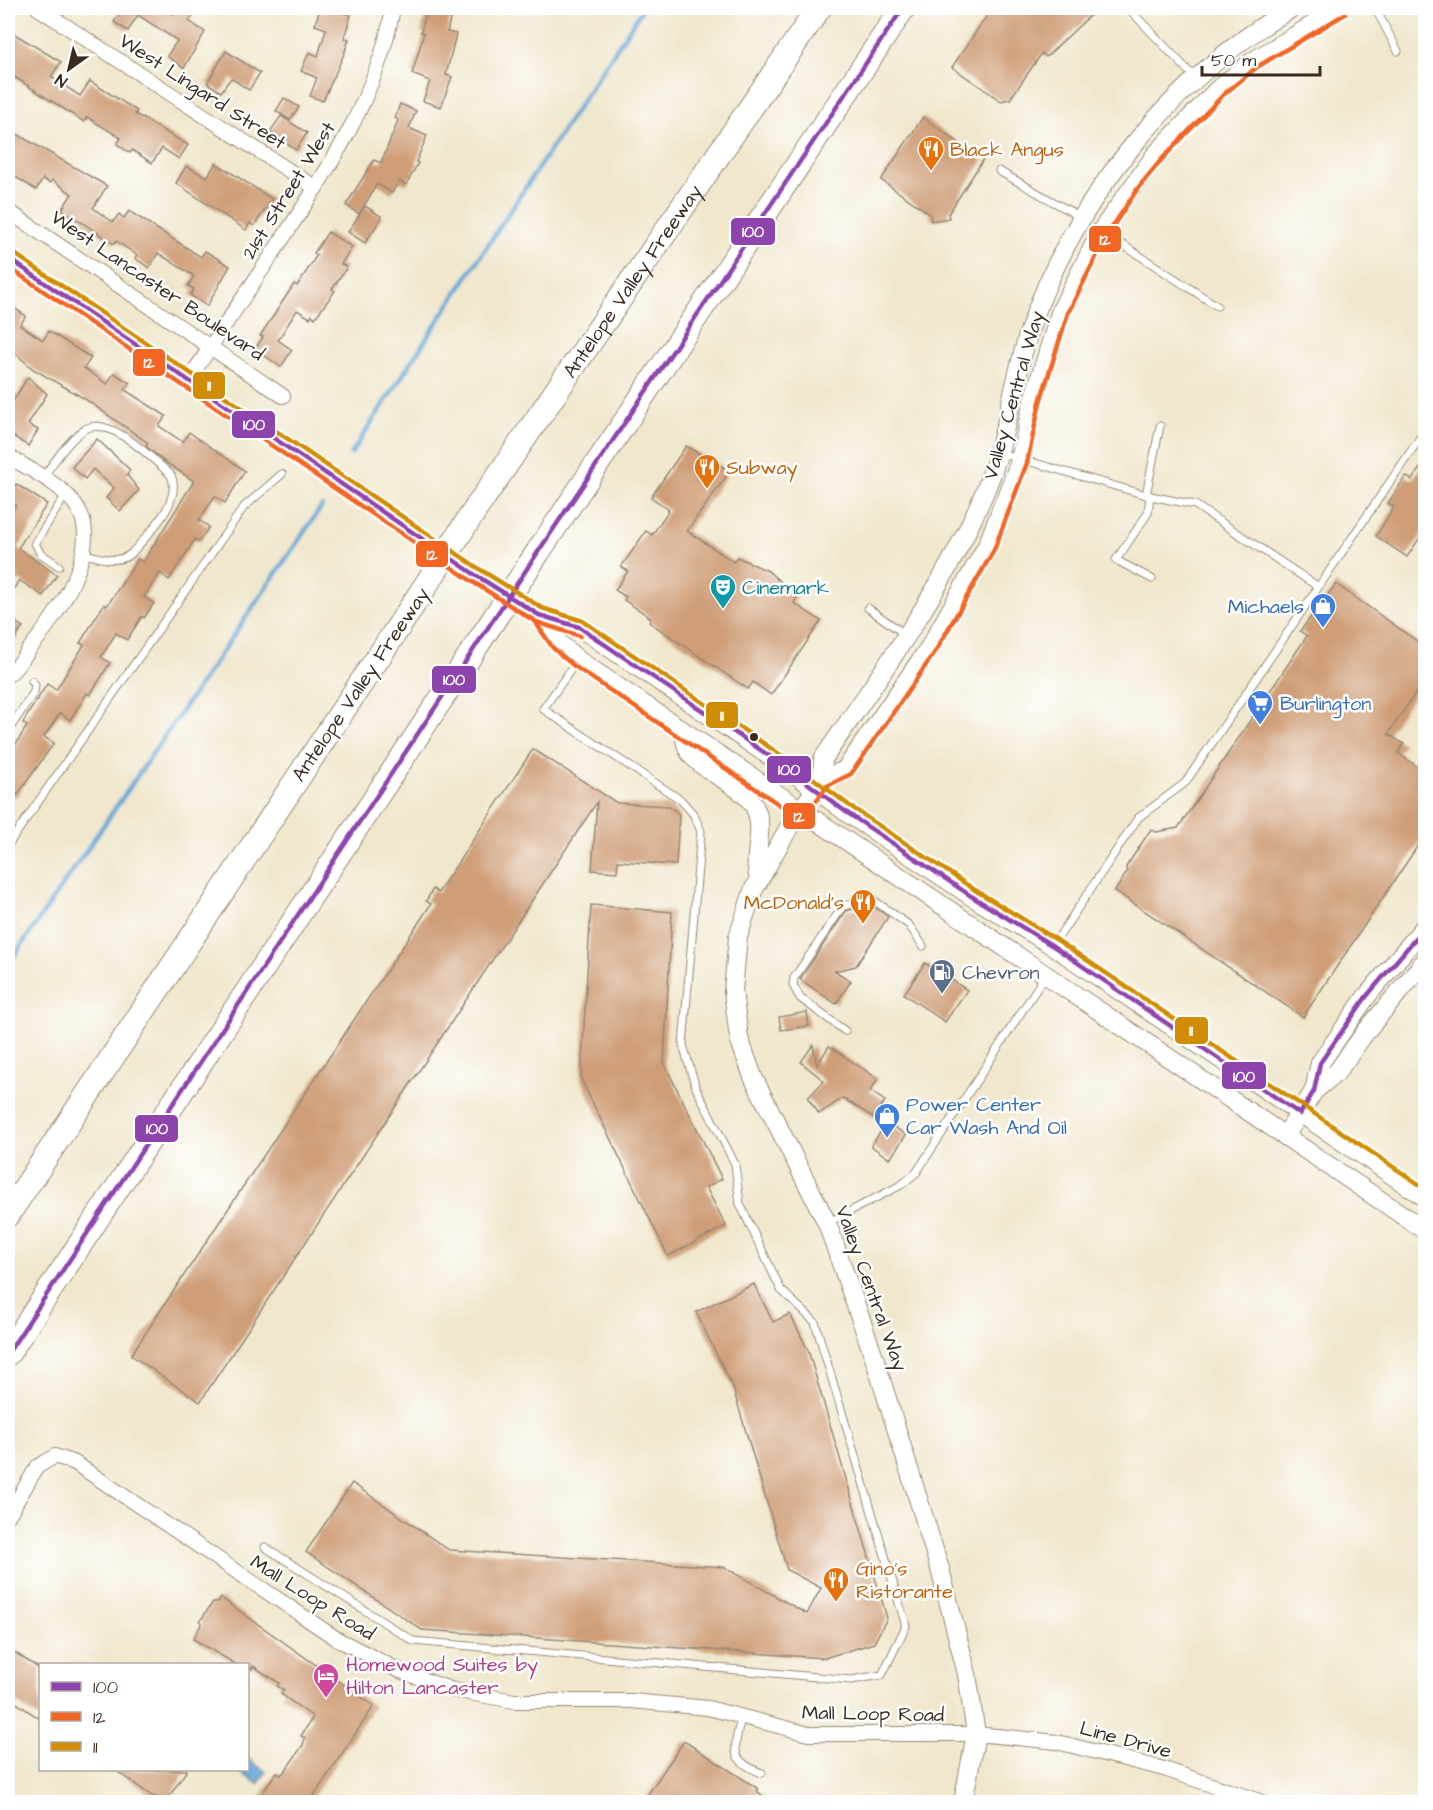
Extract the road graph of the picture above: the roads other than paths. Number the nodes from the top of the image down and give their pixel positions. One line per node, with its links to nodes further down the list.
1 (38, 8): 15 (street, West Lingard Street)
2 (393, 8): 15 (street, 21st Street West)
3 (819, 8): 60 (highway, Antelope Valley Freeway, bridge)
4 (903, 8): 63 (highway, bridge)
5 (1292, 8): 11 (street, Valley Central Way)
6 (1322, 8): 12 (street)
7 (1341, 8): 12 (street, Valley Central Way)
8 (1375, 8): 10 (lane)
9 (1130, 10): 11 (lane)
10 (1398, 51)
11 (1195, 78): 13 (street, Valley Central Way)
12 (1218, 89): 18 (street, Valley Central Way)
13 (1159, 117): 17 (street, Valley Central Way); 18 (street)
14 (999, 171): 17 (lane)
15 (316, 188): 22 (street, 21st Street West)
16 (8, 211): 22 (street, West Lancaster Boulevard)
17 (1082, 218): 21 (street); 27 (street, Valley Central Way)
18 (1101, 231): 20 (lane); 21 (street, Valley Central Way)
19 (8, 258): 23 (street)
20 (1216, 306)
21 (1051, 339): 29 (street, Valley Central Way)
22 (210, 347): 23 (street, 21st Street West); 24 (street, West Lancaster Boulevard)
23 (188, 381): 39 (street)
24 (283, 396)
25 (1160, 426): 32 (lane)
26 (1425, 429): 37 (lane)
27 (998, 452): 29 (lane); 40 (street, Valley Central Way)
28 (8, 456): 31 (street)
29 (1020, 460): 32 (lane); 46 (street, Valley Central Way)
30 (282, 474): 48 (lane)
31 (43, 477): 33 (street); 34 (lane)
32 (1148, 495): 36 (lane); 37 (lane)
33 (65, 496): 34 (street); 35 (lane)
34 (82, 553): 42 (street)
35 (59, 567)
36 (1152, 579)
37 (1317, 586): 52 (lane)
38 (868, 608): 40 (lane)
39 (539, 615): 41 (street); 46 (street)
40 (906, 636): 46 (street, Valley Central Way)
41 (578, 660): 44 (street); 65 (lane)
42 (8, 675)
43 (32, 681): 45 (lane)
44 (683, 730): 47 (street); 49 (street)
45 (8, 731)
46 (818, 785): 47 (street, Valley Central Way); 52 (street)
47 (800, 810): 49 (street, Valley Central Way); 54 (street)
48 (8, 845)
49 (759, 879): 61 (street, Valley Central Way)
50 (1425, 925): 56 (street)
51 (923, 946): 55 (lane)
52 (1053, 946): 57 (street)
53 (1425, 960): 56 (street)
54 (1046, 974): 58 (street); 61 (lane)
55 (845, 1031)
56 (1314, 1091): 57 (street)
57 (1300, 1114): 58 (street); 59 (street)
58 (1285, 1136): 62 (street)
59 (1425, 1198)
60 (8, 1214)
61 (827, 1223): 67 (street, Valley Central Way)
62 (1425, 1231)
63 (8, 1353)
64 (8, 1516): 66 (street, Mall Loop Road)
65 (265, 1547)
66 (741, 1718): 67 (street, Mall Loop Road); 68 (lane)
67 (976, 1734): 70 (street, Valley Central Way); 71 (street, Line Drive)
68 (762, 1773)
69 (1425, 1797): 72 (street)
70 (963, 1803)
71 (1262, 1803)
72 (1423, 1803)

